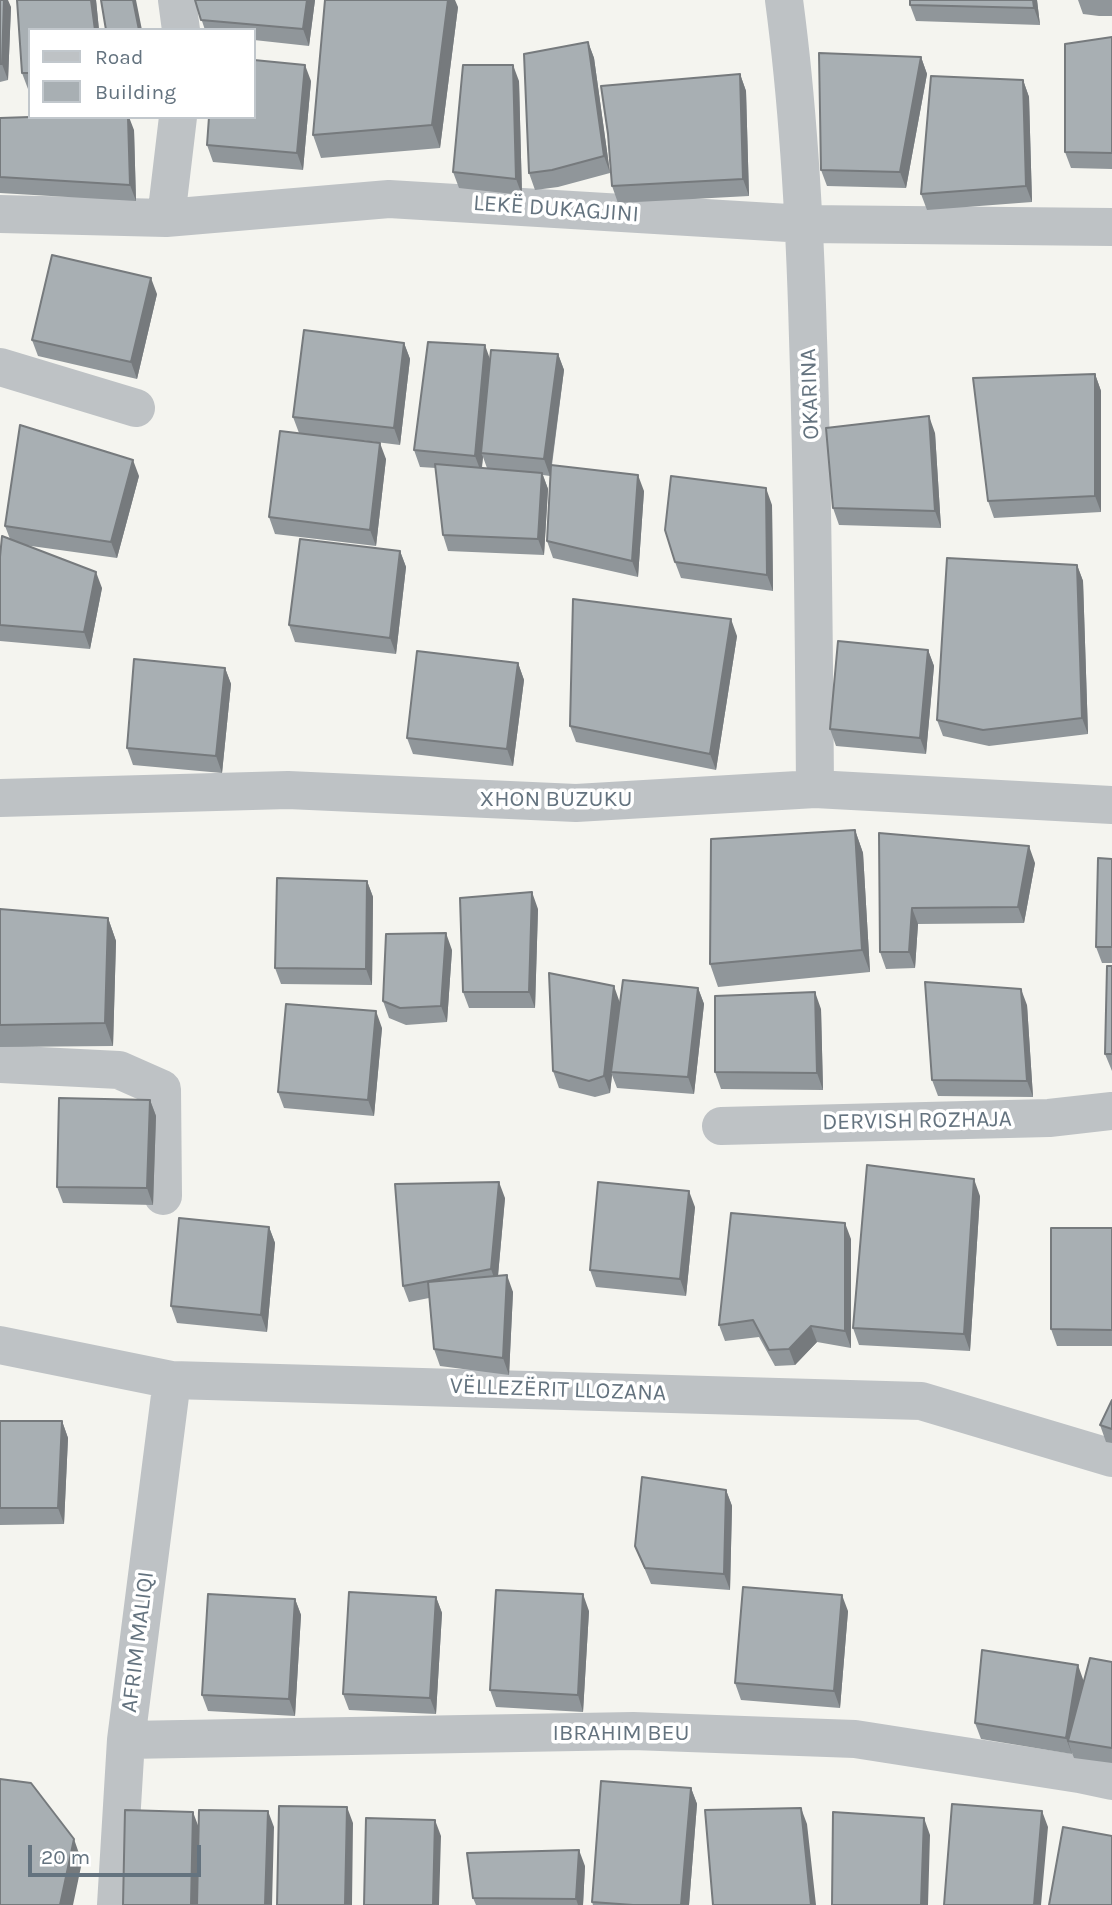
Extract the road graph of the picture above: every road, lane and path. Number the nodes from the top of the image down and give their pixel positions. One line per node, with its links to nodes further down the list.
1 (177, 0): 3 (street)
2 (784, 0): 7 (street, OKARINA)
3 (181, 28)
4 (178, 119): 6 (street)
5 (0, 214): 6 (street, LEKË DUKAGJINI)
6 (166, 218): 7 (street, LEKË DUKAGJINI)
7 (804, 224): 8 (street, LEKË DUKAGJINI); 11 (street, OKARINA)
8 (1112, 227)
9 (0, 367): 10 (street)
10 (136, 408)
11 (815, 789): 12 (street, XHON BUZUKU); 13 (street, XHON BUZUKU)
12 (0, 798)
13 (1112, 805)
14 (0, 1065): 17 (street)
15 (1112, 1111): 16 (street, DERVISH ROZHAJA)
16 (722, 1126)
17 (163, 1196)
18 (0, 1345): 19 (street, VËLLEZËRIT LLOZANA)
19 (172, 1380): 20 (street, VËLLEZËRIT LLOZANA); 21 (street, AFRIM MALIQI)
20 (1112, 1458)
21 (126, 1740): 22 (street, IBRAHIM BEU); 23 (street, AFRIM MALIQI)
22 (1112, 1782)
23 (116, 1905)

